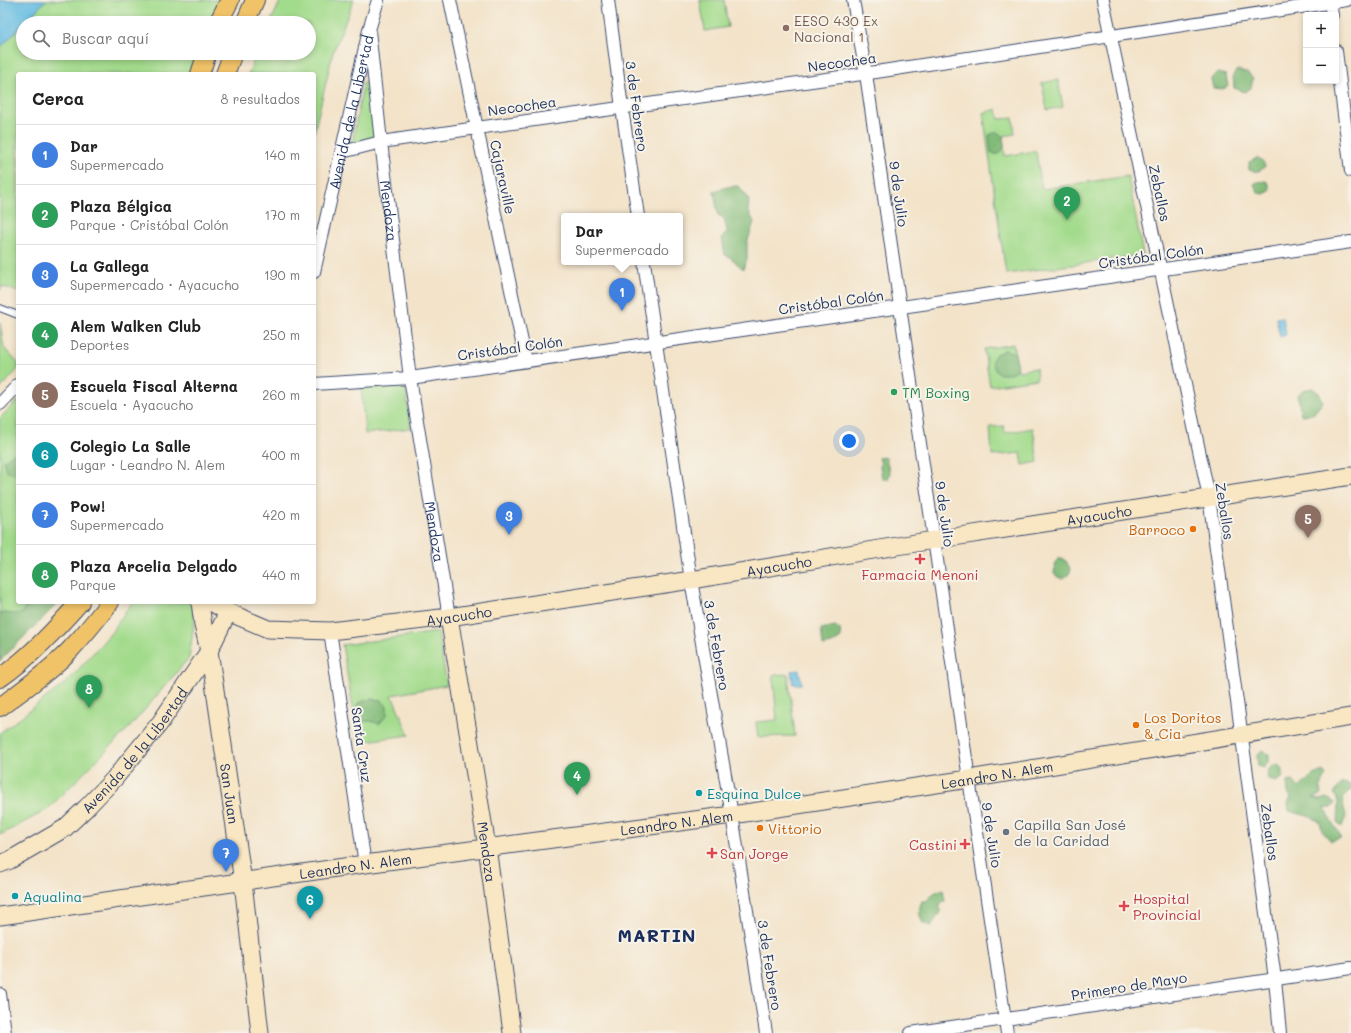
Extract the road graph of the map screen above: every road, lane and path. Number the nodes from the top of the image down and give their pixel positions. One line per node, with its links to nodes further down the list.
1 (230, 0): 11 (main road)
2 (255, 0): 12 (main road)
3 (378, 0): 13 (street, Avenida de la Libertad)
4 (450, 0): 22 (street, Cajaraville)
5 (608, 0): 21 (street, 3 de Febrero)
6 (853, 0): 19 (street, 9 de Julio)
7 (1103, 0): 14 (street, Zeballos)
8 (1347, 0): 9 (street, Necochea)
9 (1330, 1): 10 (street); 14 (street, Necochea)
10 (1332, 12)
11 (222, 16)
12 (248, 16)
13 (369, 30): 23 (street, Mendoza); 24 (street, Avenida de la Libertad)
14 (1110, 36): 19 (street, Necochea); 30 (street, Zeballos)
15 (205, 60): 17 (main road)
16 (230, 60): 18 (main road)
17 (201, 72)
18 (226, 72)
19 (866, 74): 21 (street, Necochea); 31 (street, 9 de Julio)
20 (1339, 75): 25 (street)
21 (622, 108): 22 (street, Necochea); 26 (street, 3 de Febrero)
22 (477, 128): 23 (street, Necochea); 35 (street, Cajaraville)
23 (381, 142): 24 (street, Necochea); 36 (street, Mendoza)
24 (342, 152): 28 (street, Avenida de la Libertad)
25 (1351, 171)
26 (638, 213)
27 (1351, 242): 30 (street, Cristóbal Colón)
28 (316, 263)
29 (644, 265): 34 (street, 3 de Febrero)
30 (1161, 270): 31 (street, Cristóbal Colón); 41 (street, Zeballos)
31 (900, 307): 34 (street, Cristóbal Colón); 42 (street, 9 de Julio)
32 (0, 308): 33 (lane)
33 (16, 313)
34 (656, 342): 35 (street, Cristóbal Colón); 43 (street, 3 de Febrero)
35 (526, 361): 36 (street, Cristóbal Colón)
36 (410, 378): 37 (street, Cristóbal Colón); 49 (street, Mendoza)
37 (316, 384)
38 (16, 387): 39 (street)
39 (0, 404)
40 (1351, 476): 41 (main road, Ayacucho)
41 (1209, 497): 42 (main road, Ayacucho); 55 (street, Zeballos)
42 (934, 540): 43 (main road, Ayacucho); 56 (street, 9 de Julio)
43 (691, 580): 49 (main road, Ayacucho); 57 (street, 3 de Febrero)
44 (78, 604): 52 (main road)
45 (108, 604): 53 (main road)
46 (200, 604): 51 (main road, San Juan)
47 (219, 604): 48 (main road, Ayacucho)
48 (231, 607): 50 (main road, Ayacucho); 51 (main road, Avenida de la Libertad)
49 (449, 617): 50 (main road, Ayacucho); 58 (main road, Mendoza)
50 (330, 631): 60 (street, Santa Cruz)
51 (209, 651): 59 (main road, Avenida de la Libertad); 61 (main road, San Juan)
52 (0, 678)
53 (0, 707)
54 (1351, 717): 55 (main road, Leandro N. Alem)
55 (1241, 734): 56 (main road, Leandro N. Alem); 64 (street, Zeballos)
56 (969, 779): 57 (main road, Leandro N. Alem); 66 (street, 9 de Julio)
57 (732, 814): 58 (main road, Leandro N. Alem); 70 (street, 3 de Febrero)
58 (487, 846): 60 (main road, Leandro N. Alem); 69 (main road, Mendoza)
59 (0, 864)
60 (365, 864): 61 (main road, Leandro N. Alem)
61 (243, 882): 62 (main road, Leandro N. Alem); 68 (main road, San Juan)
62 (0, 916)
63 (1351, 968): 64 (street, Primero de Mayo)
64 (1275, 979): 66 (street, Primero de Mayo); 73 (street, Zeballos)
65 (0, 994): 67 (street)
66 (1005, 1020): 71 (street, Primero de Mayo); 72 (street, 9 de Julio)
67 (5, 1033)
68 (260, 1033)
69 (512, 1033)
70 (766, 1033)
71 (911, 1033)
72 (1007, 1033)
73 (1280, 1033)

